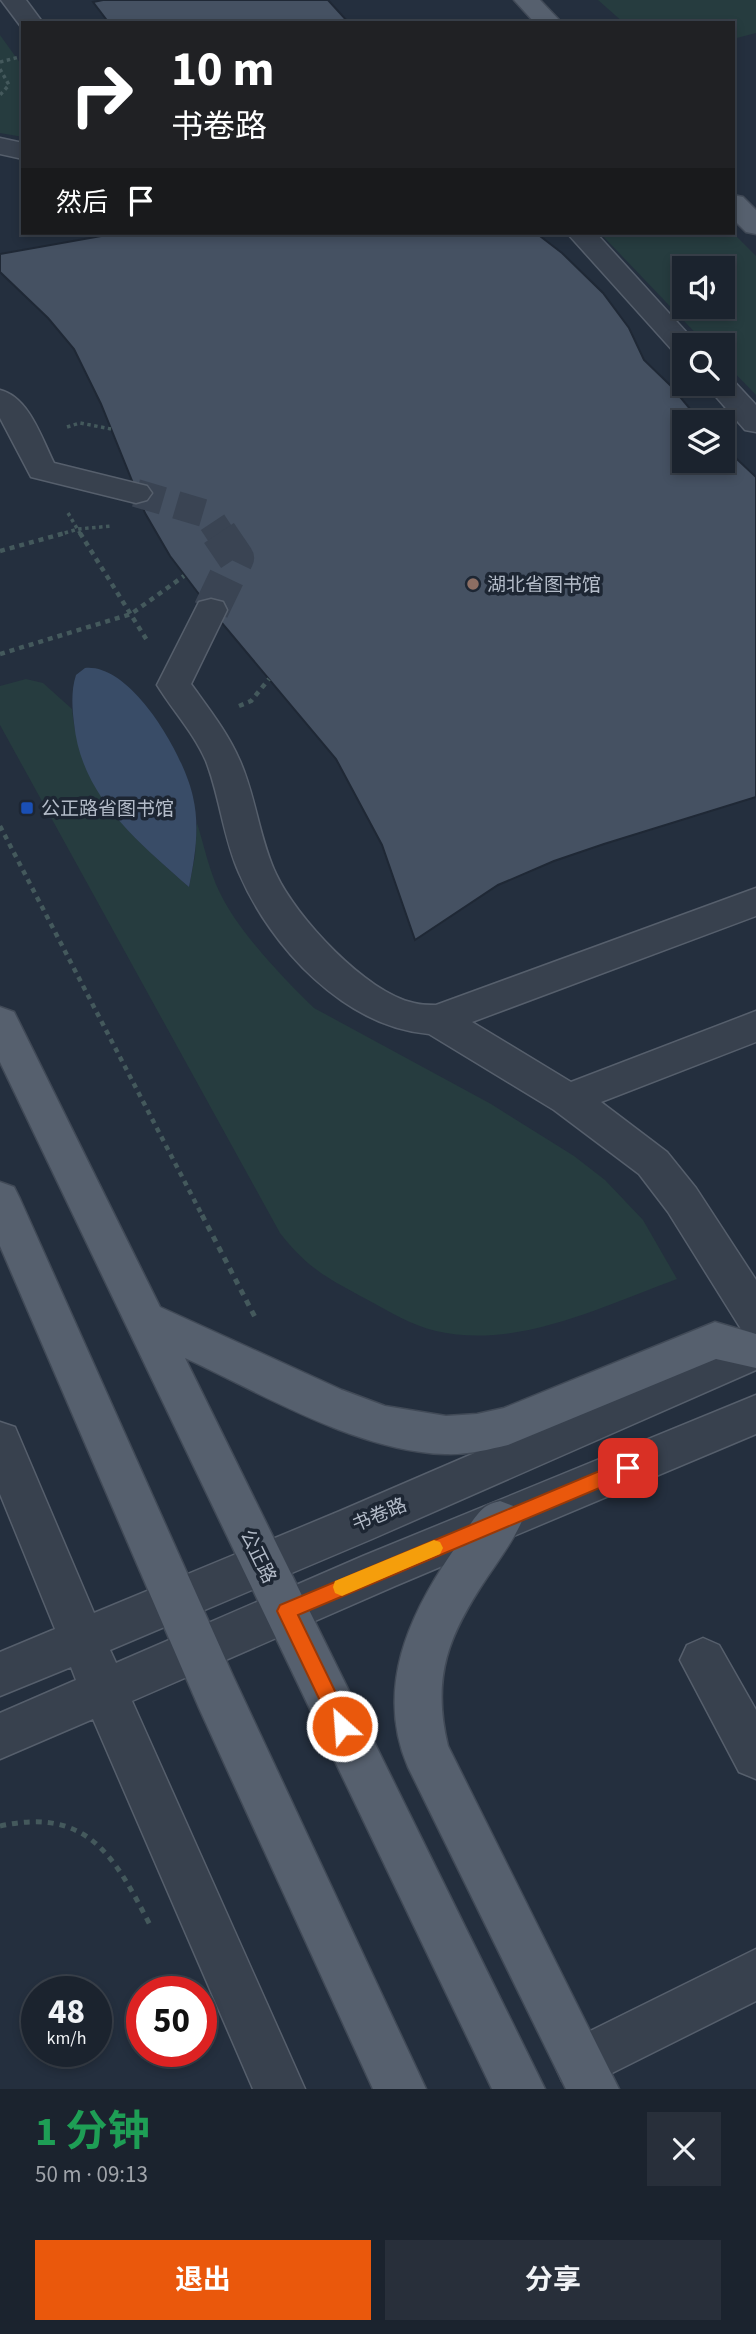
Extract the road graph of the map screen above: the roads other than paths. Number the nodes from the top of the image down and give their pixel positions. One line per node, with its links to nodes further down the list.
1 (13, 0): 3 (street)
2 (526, 0): 4 (main road)
3 (29, 21)
4 (548, 21)
5 (0, 146): 6 (street)
6 (21, 151)
7 (735, 205): 8 (main road)
8 (756, 226)
9 (582, 235): 10 (street)
10 (672, 333)
11 (731, 396): 13 (street)
12 (0, 399): 14 (street)
13 (756, 423)
14 (136, 493)
15 (211, 610): 17 (street)
16 (756, 902): 17 (street)
17 (437, 1020): 20 (street)
18 (0, 1022): 22 (main road, 公正路)
19 (756, 1026): 20 (street)
20 (568, 1099): 23 (street)
21 (0, 1199): 28 (main road)
22 (144, 1319): 23 (main road); 27 (main road, 公正路)
23 (755, 1339): 27 (street, 书卷路)
24 (756, 1414): 26 (street)
25 (0, 1441): 30 (street)
26 (500, 1521): 29 (street); 38 (main road)
27 (263, 1564): 28 (street, 书卷路); 29 (main road, 公正路)
28 (176, 1600): 30 (street, 书卷路); 31 (main road)
29 (286, 1611): 31 (street); 41 (main road, 公正路)
30 (83, 1639): 33 (street, 书卷路); 34 (street)
31 (198, 1650): 34 (street); 40 (main road)
32 (703, 1660): 36 (street)
33 (0, 1674)
34 (104, 1691): 35 (street); 39 (street)
35 (0, 1736)
36 (756, 1756)
37 (756, 1974): 38 (street)
38 (586, 2076)
39 (279, 2089)
40 (400, 2089)
41 (519, 2089)

